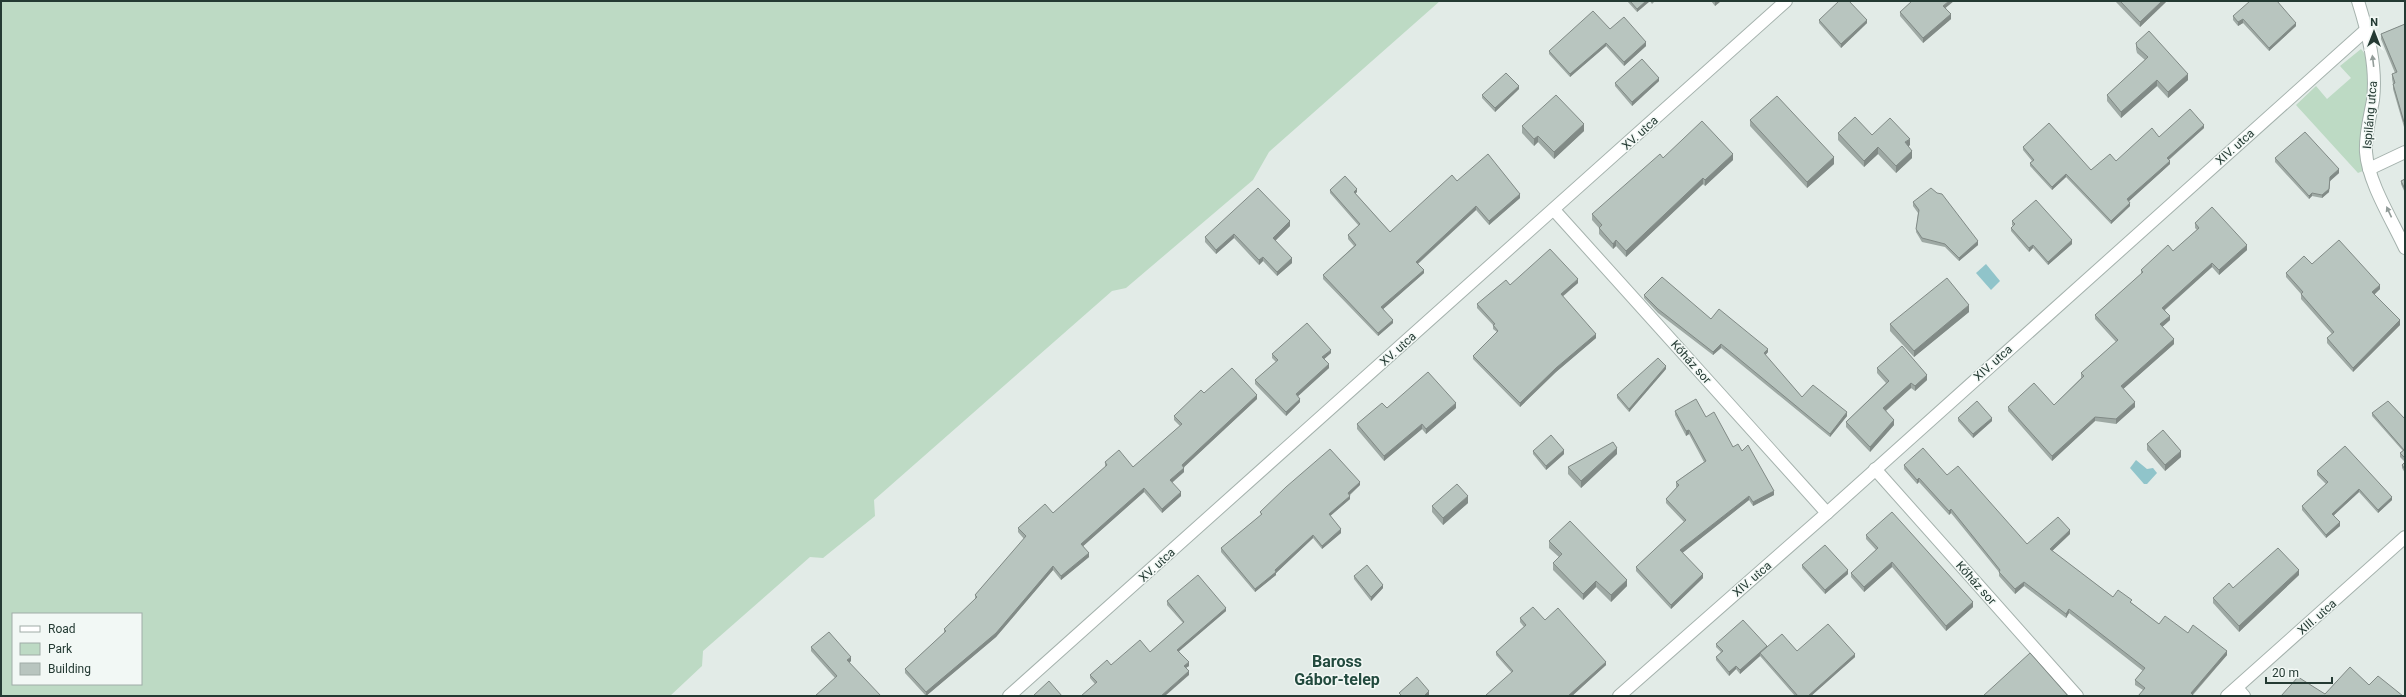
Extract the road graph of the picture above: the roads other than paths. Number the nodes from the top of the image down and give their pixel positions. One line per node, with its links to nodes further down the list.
1 (1786, 1): 6 (street, XV. utca)
2 (2358, 1): 3 (street, Ispiláng utca)
3 (2367, 29): 5 (street, Ispiláng utca, one-way to 3); 8 (street, XIV. utca)
4 (2405, 152): 5 (street)
5 (2369, 169): 7 (street, Ispiláng utca, one-way to 5)
6 (1554, 210): 9 (street, Kőház sor); 12 (street, XV. utca)
7 (2405, 248)
8 (1874, 469): 9 (street, XIV. utca); 14 (street, Kőház sor)
9 (1827, 513): 13 (street, XIV. utca)
10 (2405, 537): 11 (street, XIII. utca)
11 (2241, 692): 15 (street, XIII. utca)
12 (1010, 696)
13 (1619, 696)
14 (2077, 696)
15 (2227, 696)

